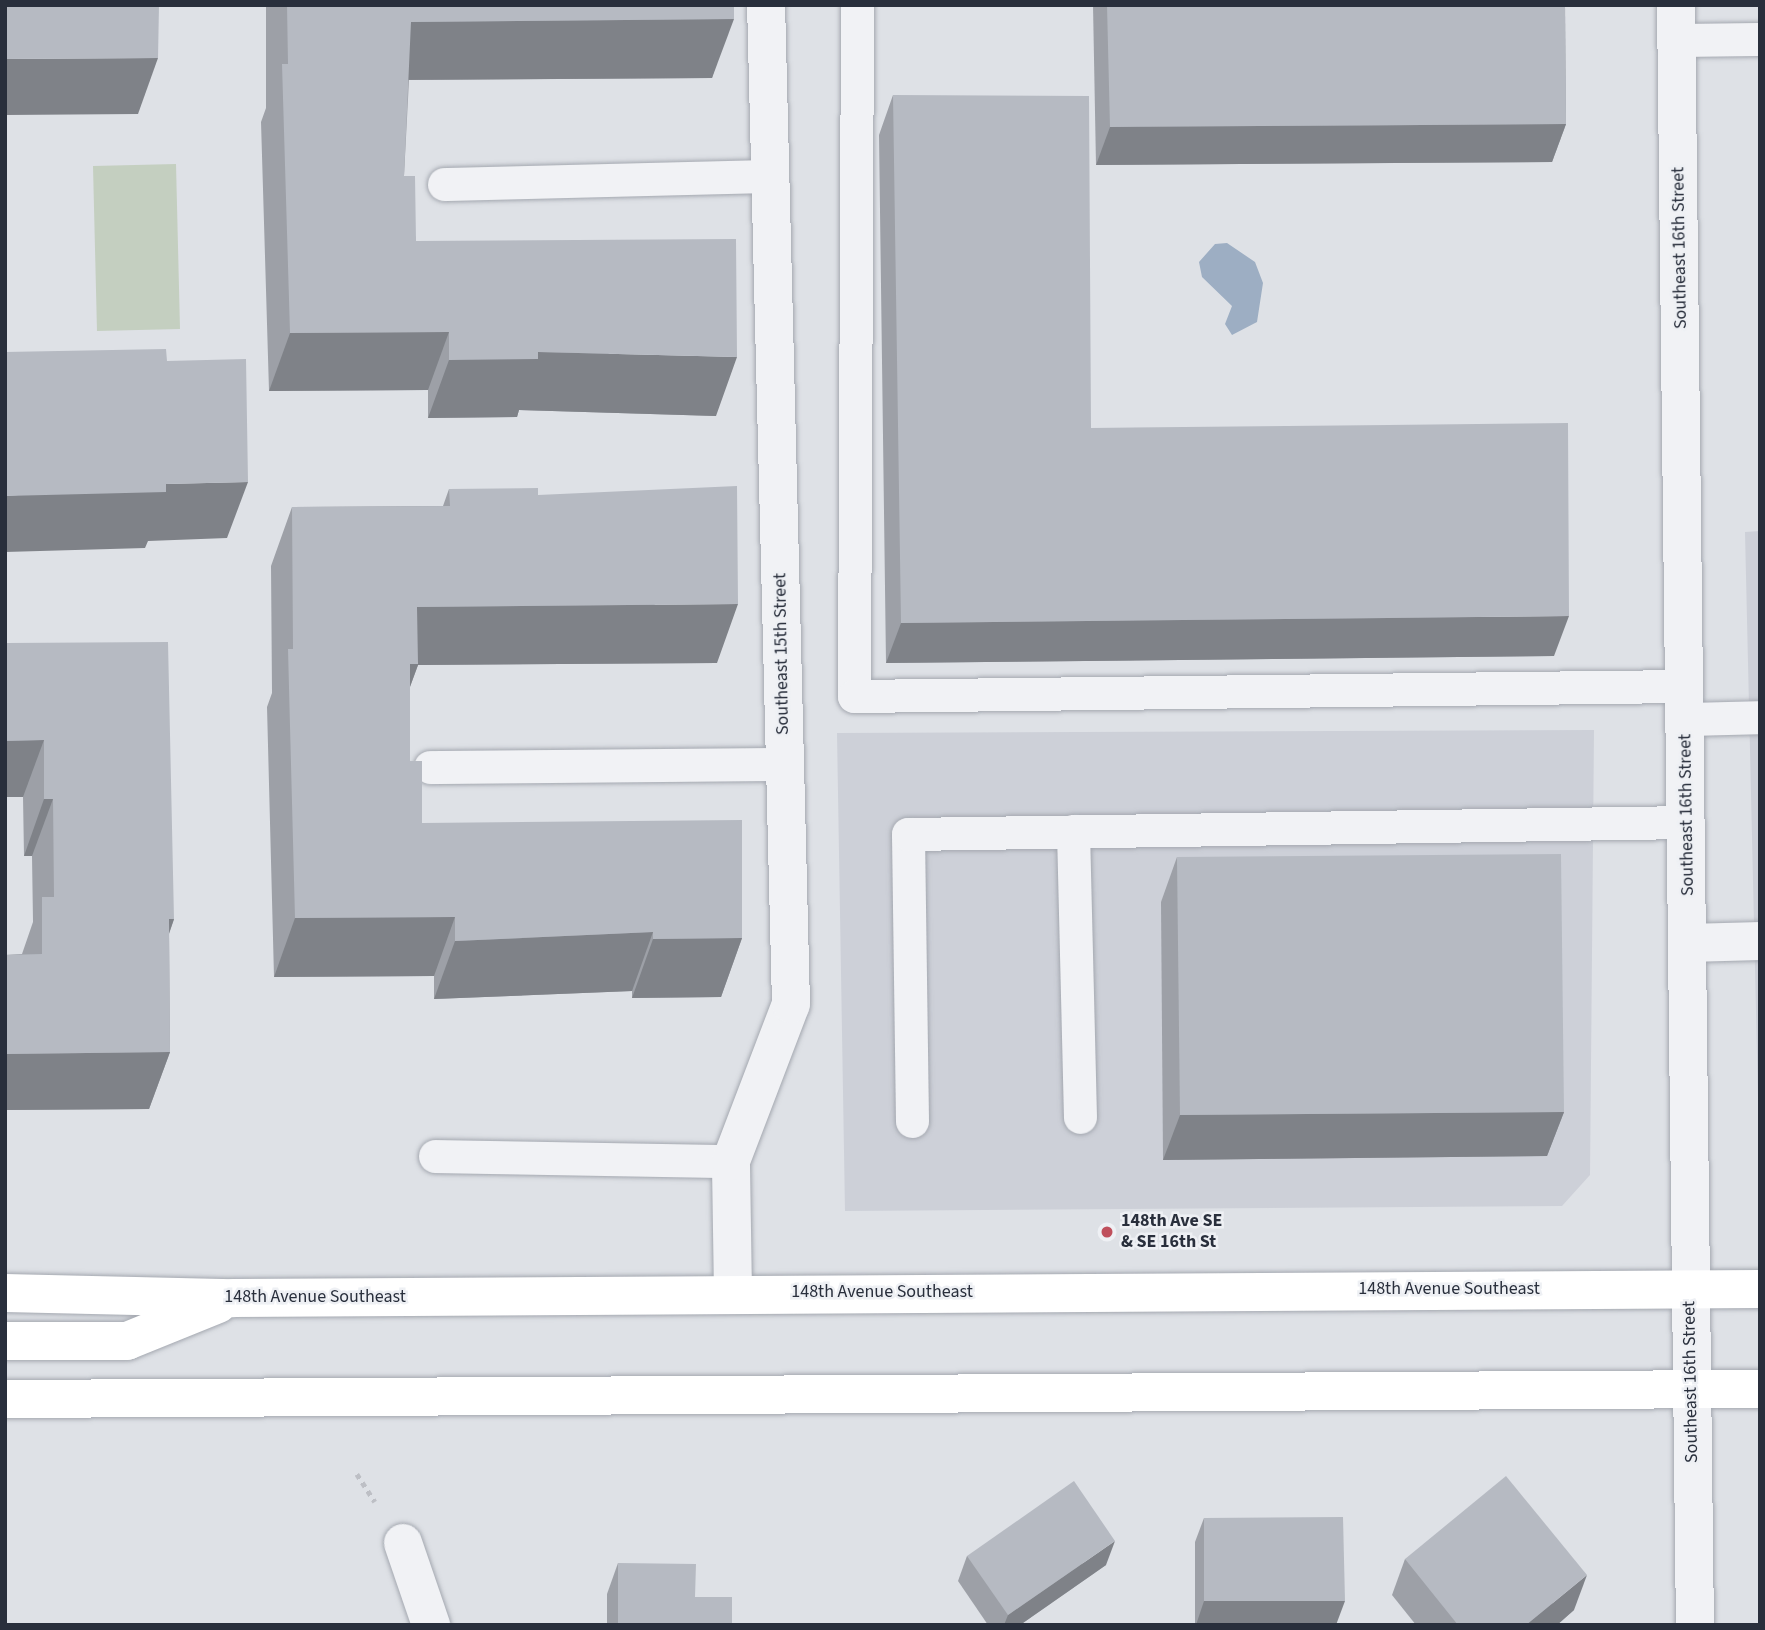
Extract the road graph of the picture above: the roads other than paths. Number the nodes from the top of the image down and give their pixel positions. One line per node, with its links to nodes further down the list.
1 (766, 5): 5 (street, Southeast 15th Street)
2 (857, 5): 7 (lane)
3 (1677, 23): 4 (lane); 7 (street, Southeast 16th Street)
4 (1760, 38)
5 (771, 176): 6 (lane); 9 (street, Southeast 15th Street)
6 (444, 184)
7 (1686, 702): 8 (lane); 11 (street, Southeast 16th Street)
8 (1760, 717)
9 (785, 764): 10 (lane); 18 (street, Southeast 15th Street)
10 (430, 766)
11 (1687, 821): 12 (lane); 14 (street, Southeast 16th Street)
12 (1073, 831): 15 (lane); 16 (lane)
13 (1760, 941): 14 (street)
14 (1689, 943): 19 (street, Southeast 16th Street)
15 (1080, 1116)
16 (912, 1121)
17 (435, 1156): 18 (lane)
18 (731, 1161): 22 (street, Southeast 15th Street)
19 (1690, 1289): 20 (main road, 148th Avenue Southeast); 22 (main road, 148th Avenue Southeast); 25 (street, Southeast 16th Street)
20 (1760, 1289)
21 (5, 1293): 23 (main road, 148th Avenue Southeast)
22 (733, 1293): 23 (main road, 148th Avenue Southeast)
23 (233, 1298): 24 (main road)
24 (5, 1341)
25 (1691, 1389): 26 (main road); 27 (main road); 30 (street, Southeast 16th Street)
26 (1760, 1389)
27 (5, 1399)
28 (403, 1543): 29 (street)
29 (431, 1625)
30 (1695, 1625)

